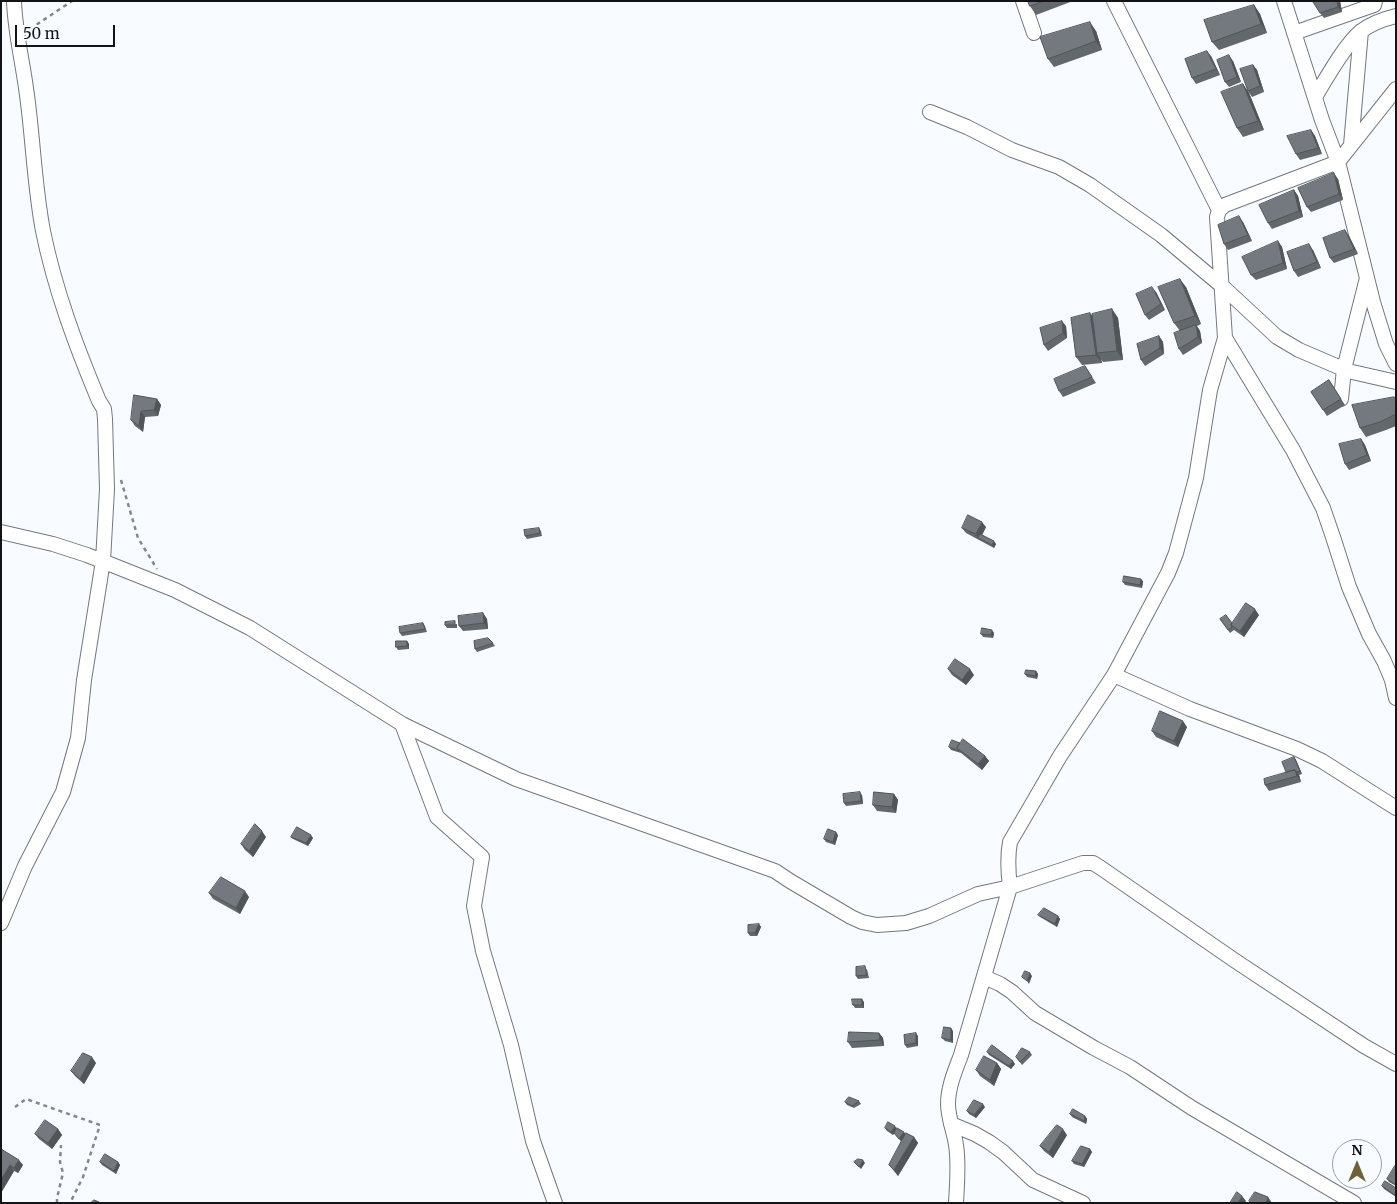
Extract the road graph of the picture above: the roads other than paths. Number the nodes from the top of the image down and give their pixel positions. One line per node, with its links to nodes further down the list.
1 (14, 1): 24 (street)
2 (1023, 1): 8 (street)
3 (1114, 1): 15 (street)
4 (1284, 1): 9 (street)
5 (1375, 1): 9 (street)
6 (1396, 16): 7 (street)
7 (1361, 31): 11 (street); 13 (street)
8 (1034, 33)
9 (1294, 34): 11 (street)
10 (1396, 89): 13 (street)
11 (1315, 97): 14 (street)
12 (930, 112): 17 (street)
13 (1351, 145): 14 (street)
14 (1338, 162): 15 (street); 16 (street)
15 (1219, 210): 17 (street)
16 (1367, 276): 19 (street); 20 (street)
17 (1222, 286): 18 (street); 20 (street)
18 (1225, 338): 25 (street); 26 (street)
19 (1396, 364)
20 (1344, 369): 21 (street); 22 (street)
21 (1396, 382)
22 (1341, 399)
23 (1, 532): 24 (street)
24 (103, 561): 27 (street); 30 (street)
25 (1114, 675): 28 (street); 29 (street)
26 (1396, 698)
27 (402, 724): 29 (street); 34 (street)
28 (1396, 808)
29 (1010, 887): 31 (street); 32 (street)
30 (1, 924)
31 (984, 977): 33 (street); 37 (street)
32 (1396, 1064)
33 (951, 1124): 35 (street); 36 (street)
34 (556, 1203)
35 (956, 1203)
36 (1084, 1203)
37 (1354, 1203)

